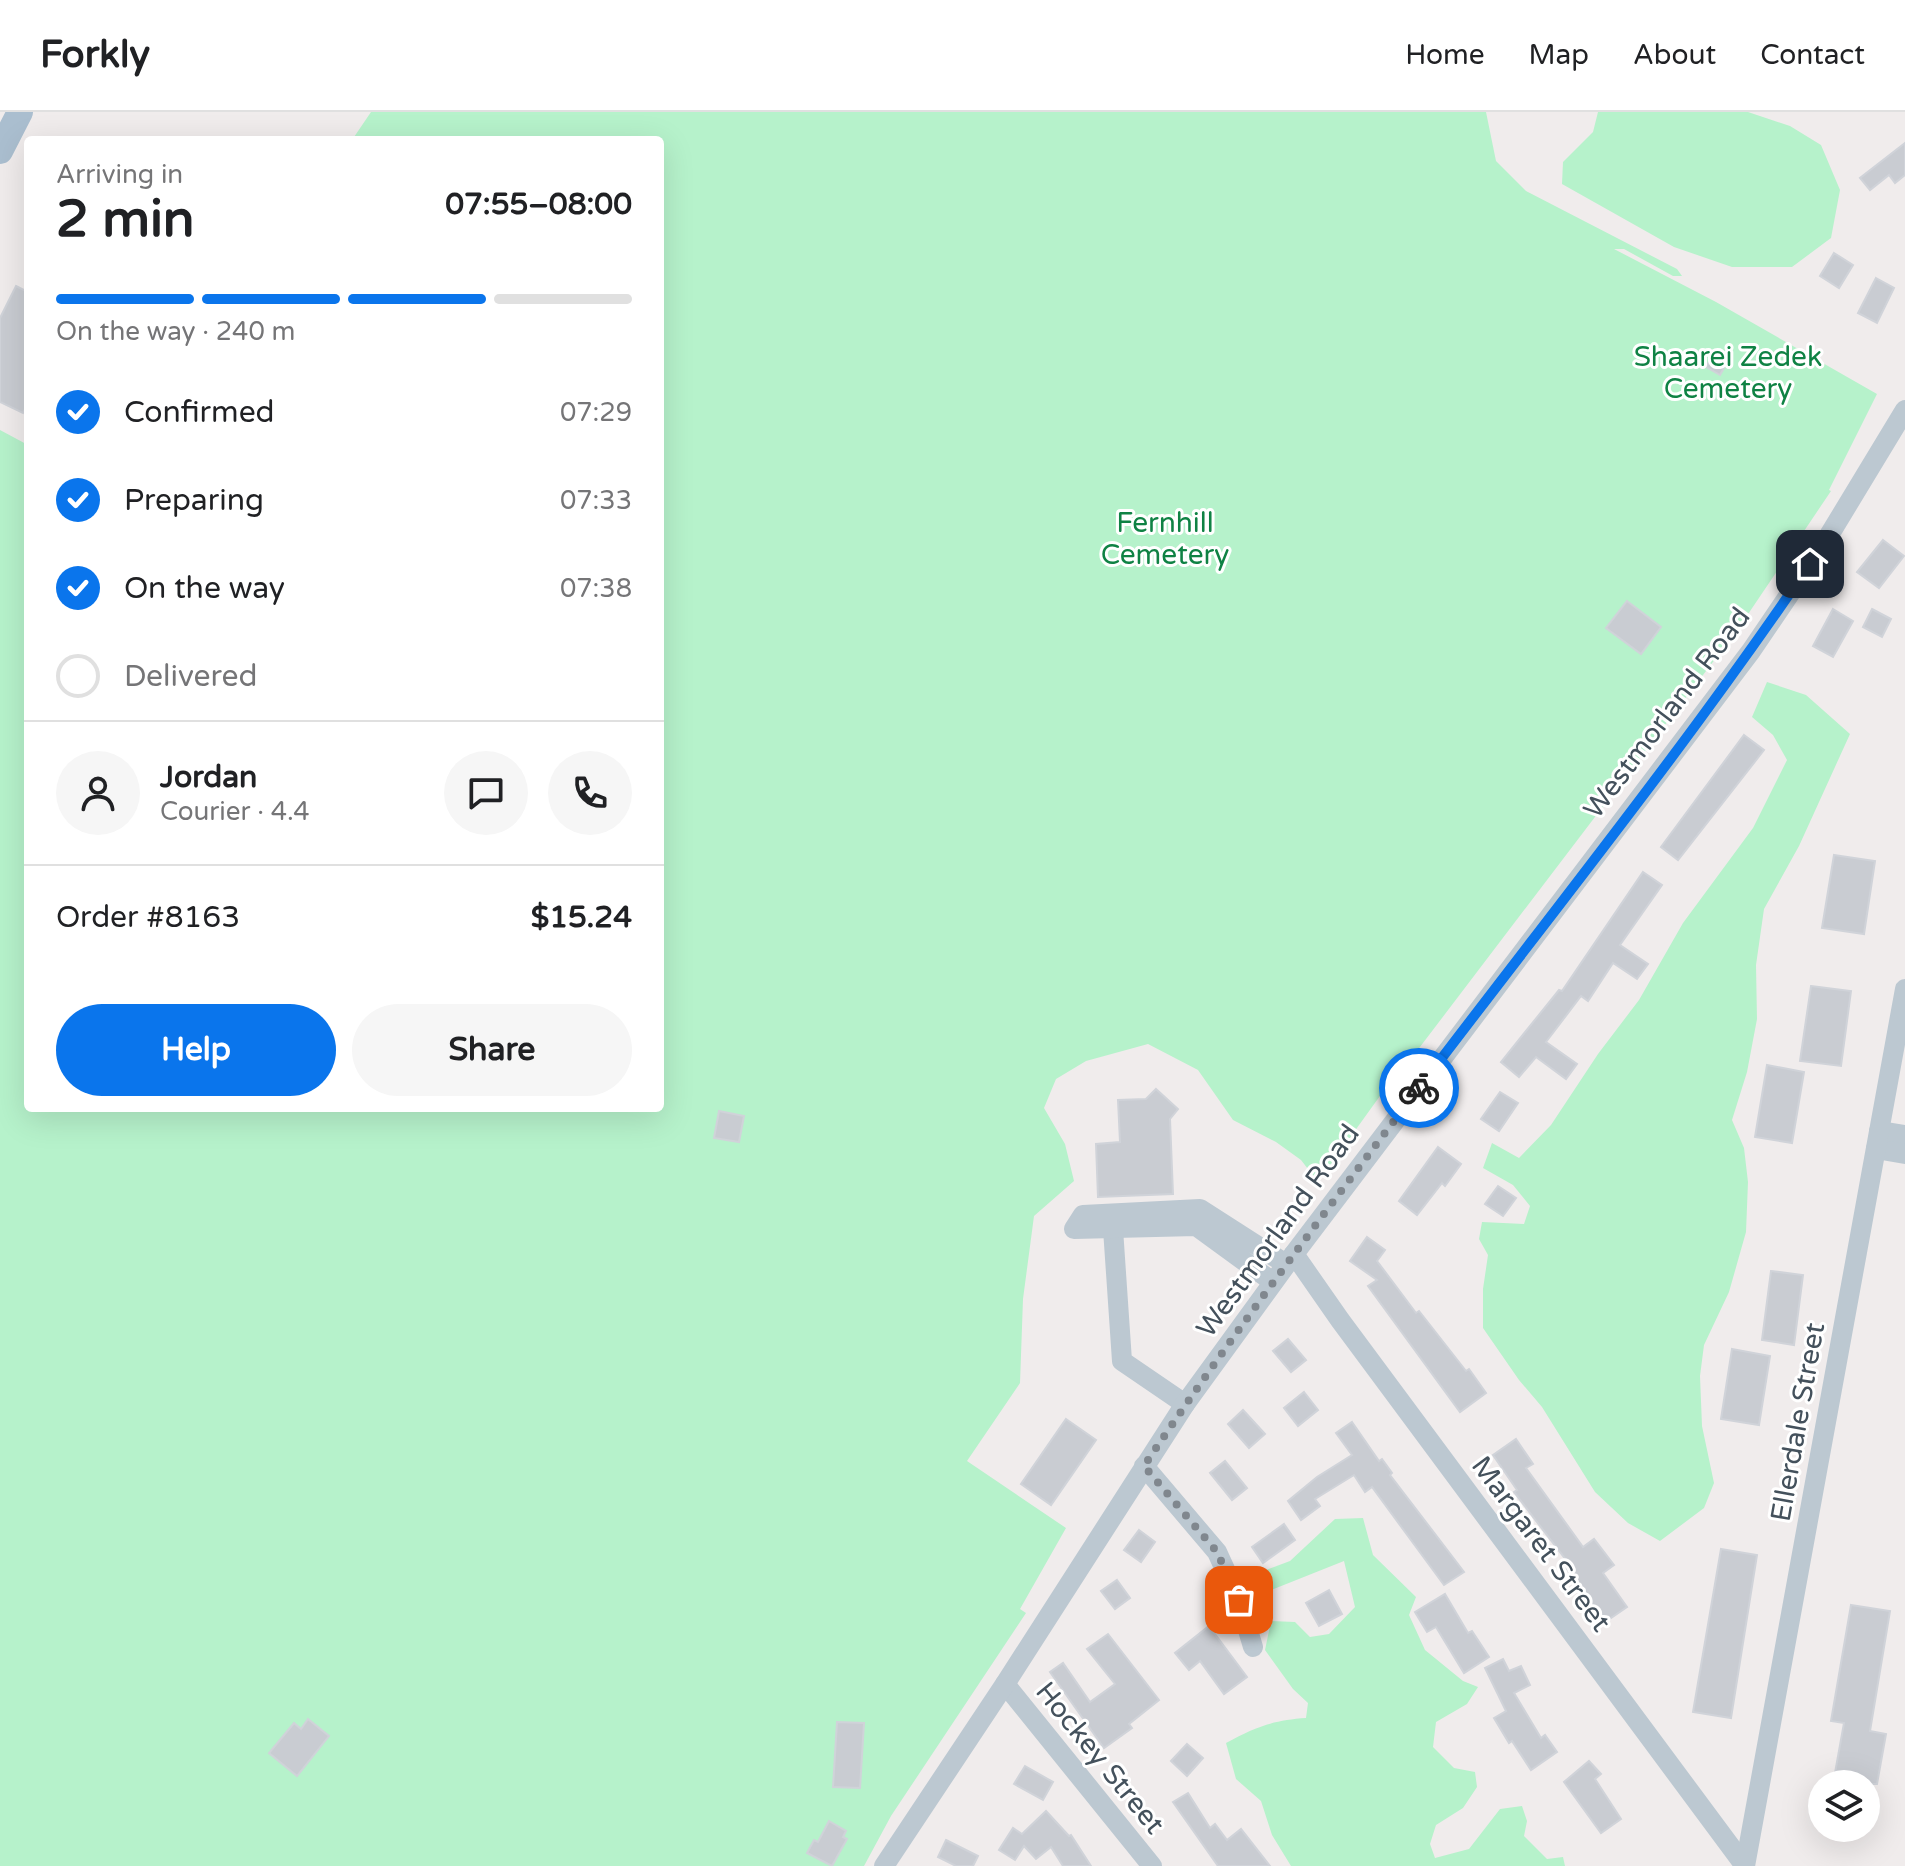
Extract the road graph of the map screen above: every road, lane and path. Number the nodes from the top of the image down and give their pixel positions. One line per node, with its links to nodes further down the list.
1 (20, 112): 2 (main road)
2 (0, 151)
3 (1904, 414): 9 (street, Westmorland Road)
4 (1905, 989): 6 (street, Ellerdale Street)
5 (1905, 1135): 6 (street)
6 (1878, 1140): 7 (street); 17 (street, Ellerdale Street)
7 (1905, 1154)
8 (1112, 1220): 9 (street); 10 (street); 11 (street)
9 (1290, 1259): 10 (street, Westmorland Road); 17 (street, Margaret Street)
10 (1273, 1282): 11 (street, Westmorland Road)
11 (1185, 1404): 12 (street, Westmorland Road)
12 (1144, 1466): 13 (street); 14 (street, Westmorland Road)
13 (1253, 1647)
14 (1005, 1684): 15 (street, Westmorland Road); 16 (street, Hockey Street)
15 (884, 1866)
16 (1152, 1866)
17 (1745, 1866)

